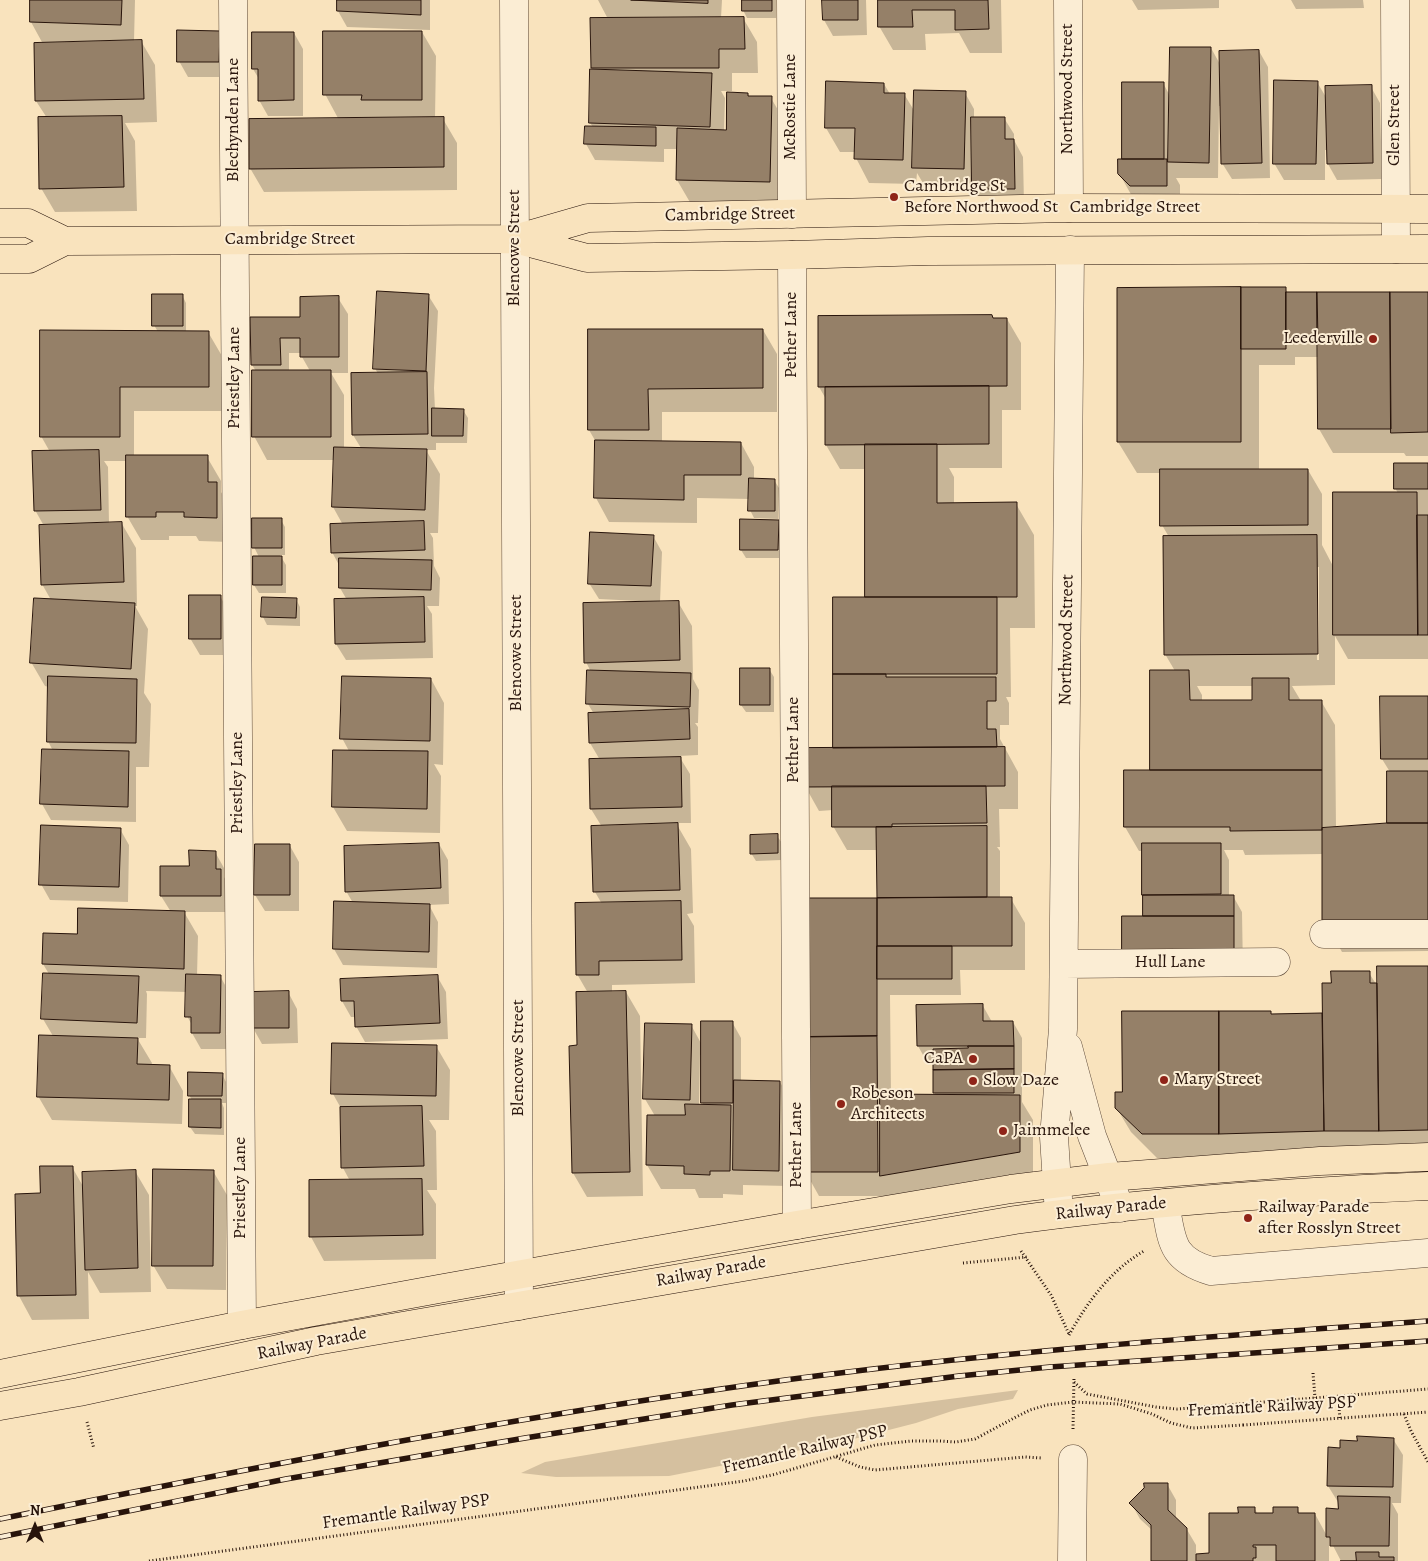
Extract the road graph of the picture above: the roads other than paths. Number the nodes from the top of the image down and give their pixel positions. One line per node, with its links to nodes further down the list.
1 (233, 0): 13 (street, Blechynden Lane)
2 (514, 0): 11 (street, Blencowe Street)
3 (791, 0): 9 (street, McRostie Lane)
4 (1068, 0): 6 (street, Northwood Street)
5 (1396, 0): 7 (street, Glen Street)
6 (1069, 208): 7 (main road, Cambridge Street); 9 (main road, Cambridge Street); 17 (main road)
7 (1396, 210): 8 (main road, Cambridge Street); 14 (street, Glen Street)
8 (1428, 210)
9 (792, 214): 11 (main road, Cambridge Street)
10 (0, 223): 12 (main road, Cambridge Street)
11 (515, 239): 13 (main road, Cambridge Street); 18 (main road, Cambridge Street); 34 (street, Blencowe Street)
12 (65, 240): 13 (main road, Cambridge Street); 19 (main road, Cambridge Street)
13 (234, 240): 36 (street, Priestley Lane)
14 (1396, 249): 15 (main road, Cambridge Street); 17 (main road, Cambridge Street)
15 (1428, 249)
16 (1070, 250): 17 (main road, Cambridge Street); 18 (main road, Cambridge Street); 23 (street, Northwood Street)
17 (1244, 250)
18 (792, 256): 32 (street, Pether Lane)
19 (0, 259)
20 (1324, 934): 21 (street)
21 (1428, 934)
22 (1276, 962): 23 (street, Hull Lane)
23 (1064, 964): 24 (street, Northwood Street)
24 (1063, 1029): 26 (street, Northwood Street); 27 (street, Northwood Street)
25 (1428, 1157): 26 (main road, Railway Parade)
26 (1109, 1177): 27 (main road, Railway Parade); 30 (street, Northwood Street)
27 (1056, 1183): 31 (street, Northwood Street); 32 (main road, Railway Parade)
28 (1428, 1186): 29 (main road, Railway Parade)
29 (1165, 1203): 30 (main road, Railway Parade); 33 (street)
30 (1120, 1208): 31 (main road, Railway Parade)
31 (1059, 1214): 35 (main road, Railway Parade)
32 (797, 1225): 34 (main road, Railway Parade)
33 (1428, 1253)
34 (519, 1275): 35 (street, Blencowe Street); 36 (main road, Railway Parade)
35 (519, 1306): 38 (main road, Railway Parade)
36 (242, 1325): 37 (main road, Railway Parade)
37 (0, 1374)
38 (0, 1406)
39 (1073, 1459): 40 (street)
40 (1072, 1561)

